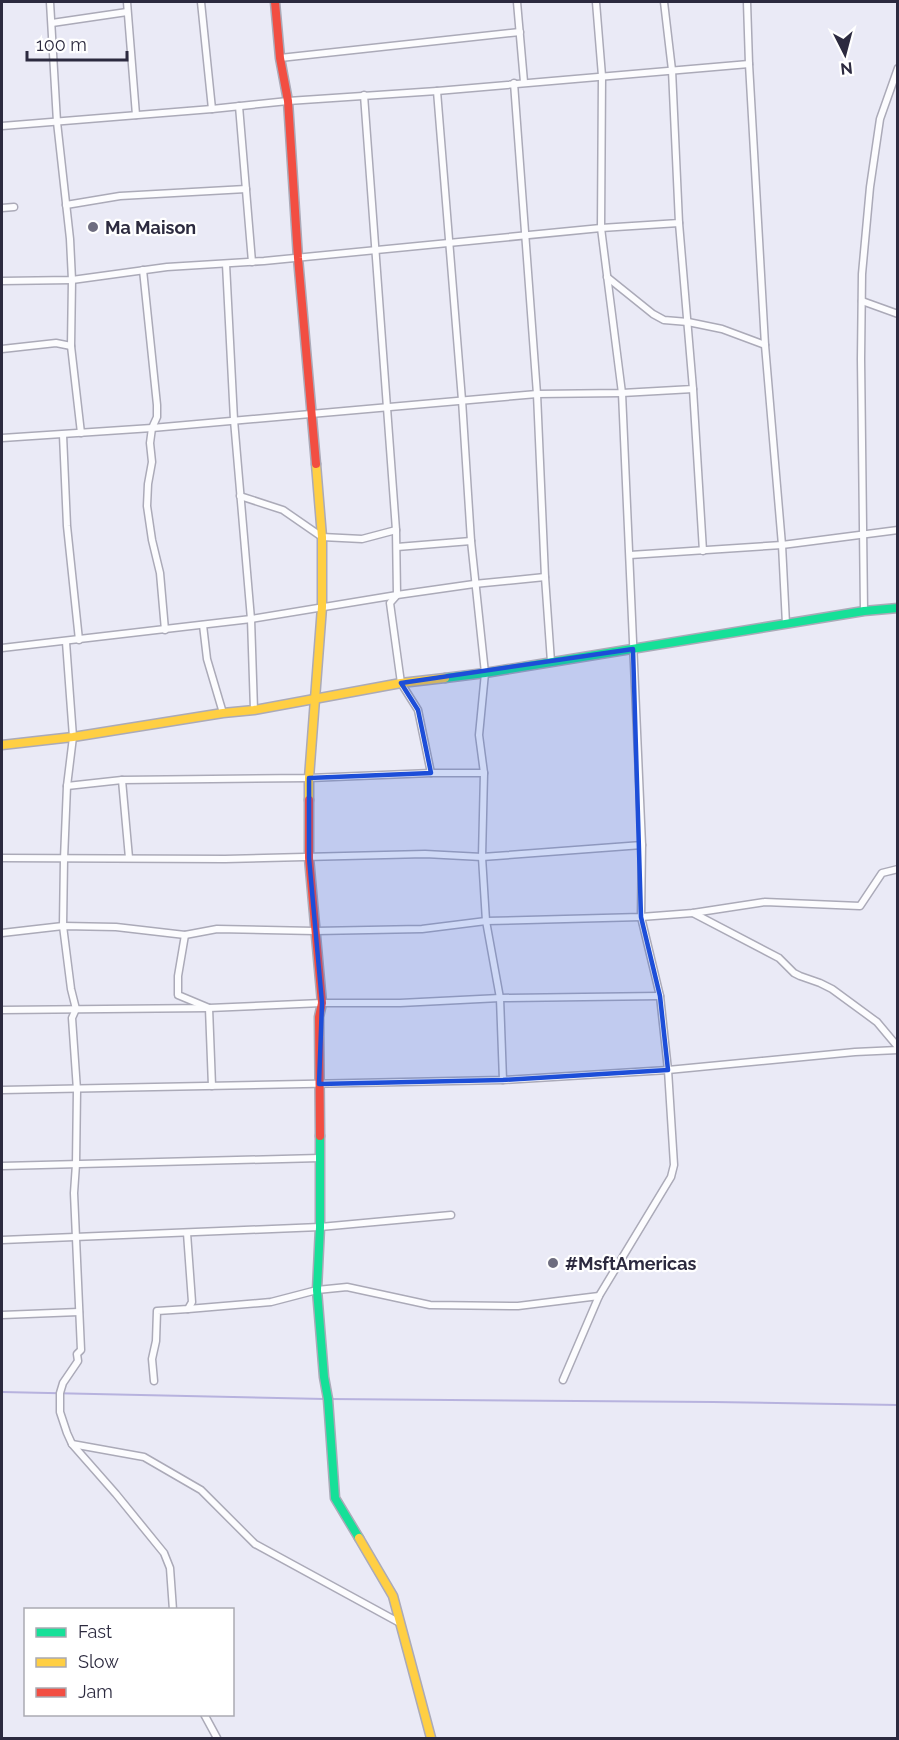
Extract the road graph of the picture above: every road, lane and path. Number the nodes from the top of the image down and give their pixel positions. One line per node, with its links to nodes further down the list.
1 (50, 2): 10 (street)
2 (127, 2): 9 (street)
3 (201, 2): 23 (street)
4 (275, 2): 12 (street)
5 (517, 2): 11 (street)
6 (596, 2): 16 (street)
7 (664, 2): 15 (street)
8 (747, 2): 13 (street)
9 (128, 12): 10 (street); 24 (street)
10 (52, 23): 25 (street)
11 (520, 32): 12 (street); 17 (street)
12 (280, 58): 21 (street)
13 (749, 64): 15 (street); 46 (street)
14 (897, 68): 43 (street)
15 (672, 70): 16 (street); 31 (street)
16 (602, 76): 17 (street); 32 (street)
17 (524, 82): 18 (street)
18 (514, 83): 19 (street); 33 (street)
19 (437, 91): 20 (street); 34 (street)
20 (364, 95): 21 (street); 35 (street)
21 (288, 101): 22 (street); 36 (street)
22 (238, 106): 23 (street); 27 (street)
23 (212, 109): 24 (street)
24 (136, 115): 25 (street)
25 (57, 122): 26 (street); 28 (street)
26 (2, 126)
27 (246, 189): 28 (street); 37 (street)
28 (66, 205): 41 (street)
29 (14, 207): 30 (street)
30 (2, 208)
31 (679, 223): 32 (street); 45 (street)
32 (601, 228): 33 (street); 40 (street)
33 (525, 236): 34 (street); 51 (street)
34 (450, 243): 35 (street); 52 (street)
35 (374, 250): 36 (street); 53 (street)
36 (298, 258): 37 (street); 54 (street)
37 (252, 262): 38 (street)
38 (226, 264): 39 (street); 55 (street)
39 (143, 270): 41 (street); 56 (street)
40 (607, 277): 45 (street); 50 (street)
41 (72, 280): 42 (street); 47 (street)
42 (2, 281)
43 (862, 301): 44 (street); 63 (street)
44 (897, 314)
45 (688, 322): 46 (street); 49 (street)
46 (765, 345): 66 (street)
47 (71, 346): 48 (street); 57 (street)
48 (2, 349)
49 (693, 389): 50 (street); 68 (street)
50 (622, 393): 51 (street); 69 (street)
51 (537, 394): 52 (street); 70 (street)
52 (462, 400): 53 (street); 65 (street)
53 (387, 407): 54 (street); 61 (street)
54 (310, 414): 55 (street); 64 (street)
55 (234, 420): 56 (street); 60 (street)
56 (152, 428): 57 (street); 79 (street)
57 (81, 434): 58 (street)
58 (63, 435): 59 (street); 80 (street)
59 (2, 438)
60 (240, 496): 64 (street); 76 (street)
61 (396, 530): 64 (street); 67 (street)
62 (897, 530): 63 (street)
63 (863, 533): 66 (street); 75 (street)
64 (322, 537): 73 (street)
65 (471, 541): 67 (street); 71 (street)
66 (782, 545): 68 (street); 77 (street)
67 (397, 548): 72 (street)
68 (703, 551): 69 (street)
69 (630, 555): 83 (street)
70 (545, 577): 71 (street); 84 (street)
71 (474, 584): 72 (street); 85 (street)
72 (397, 595): 73 (street); 86 (street)
73 (322, 607): 76 (street); 87 (street)
74 (897, 608): 75 (street)
75 (864, 611): 77 (street)
76 (251, 620): 78 (street); 88 (street)
77 (786, 624): 83 (street)
78 (202, 625): 79 (street); 89 (street)
79 (165, 630): 80 (street)
80 (79, 640): 81 (street)
81 (66, 642): 82 (street); 90 (street)
82 (2, 648)
83 (633, 649): 84 (street); 97 (street)
84 (551, 662): 85 (street)
85 (484, 673): 86 (street); 93 (street)
86 (401, 683): 87 (street); 92 (street)
87 (314, 700): 88 (street); 94 (street)
88 (254, 710): 89 (street)
89 (223, 713): 90 (street)
90 (73, 737): 91 (street); 96 (street)
91 (2, 745)
92 (431, 772): 93 (street); 94 (street)
93 (484, 773): 98 (street)
94 (309, 778): 95 (street); 101 (street)
95 (122, 780): 96 (street); 100 (street)
96 (67, 786): 102 (street)
97 (642, 845): 98 (street); 105 (street)
98 (482, 857): 101 (street); 106 (street)
99 (2, 858): 102 (street)
100 (129, 858): 101 (street); 102 (street)
101 (309, 858): 108 (street)
102 (64, 859): 107 (street)
103 (897, 869): 104 (street)
104 (693, 913): 105 (street); 117 (street)
105 (641, 917): 106 (street); 111 (street)
106 (486, 921): 108 (street); 112 (street)
107 (63, 926): 109 (street); 110 (street); 115 (street)
108 (315, 931): 110 (street); 113 (street)
109 (2, 933)
110 (185, 934): 114 (street)
111 (660, 996): 112 (street); 118 (street)
112 (500, 998): 113 (street); 119 (street)
113 (322, 1003): 114 (street); 120 (street)
114 (209, 1008): 115 (street); 121 (street)
115 (76, 1009): 116 (street); 123 (street)
116 (2, 1010)
117 (897, 1048): 118 (street)
118 (668, 1070): 119 (street); 133 (street)
119 (503, 1080): 120 (street)
120 (319, 1084): 121 (street); 124 (street)
121 (212, 1086): 123 (street)
122 (2, 1090): 123 (street)
123 (77, 1090): 125 (street)
124 (320, 1158): 125 (street); 128 (street)
125 (76, 1164): 126 (street); 130 (street)
126 (2, 1166)
127 (451, 1215): 128 (street)
128 (320, 1227): 129 (street); 132 (street)
129 (187, 1233): 130 (street); 134 (street)
130 (75, 1238): 131 (street); 135 (street)
131 (2, 1240)
132 (317, 1290): 133 (street); 134 (street); 141 (street)
133 (599, 1296): 137 (street)
134 (188, 1309): 138 (street)
135 (79, 1312): 136 (street); 139 (street)
136 (2, 1315)
137 (563, 1380)
138 (154, 1381)
139 (72, 1444): 140 (street); 141 (street)
140 (173, 1608)
141 (400, 1623): 144 (street)
142 (205, 1716): 143 (street)
143 (217, 1738)
144 (430, 1738)

